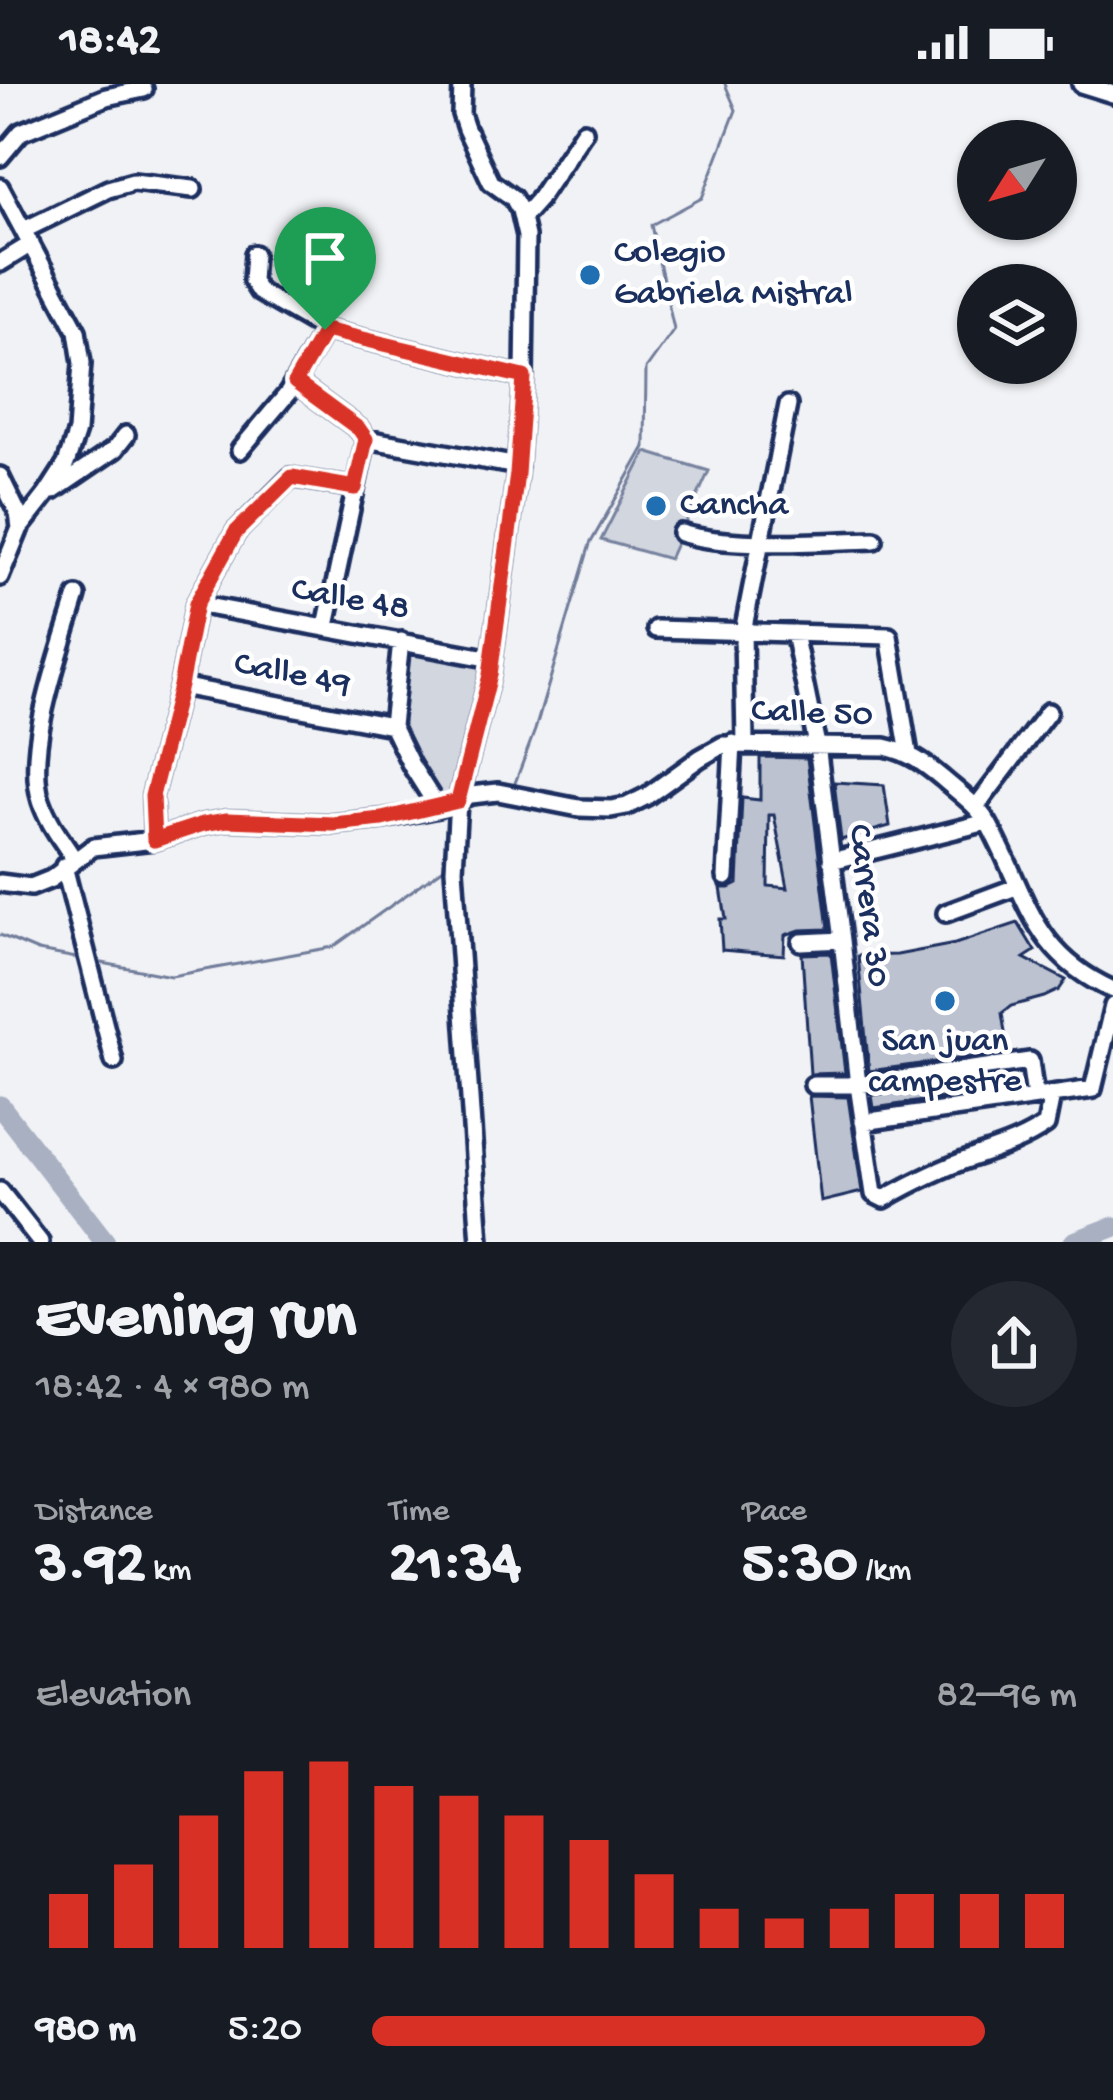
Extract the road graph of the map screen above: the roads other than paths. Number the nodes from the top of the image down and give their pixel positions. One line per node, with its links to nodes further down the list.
1 (462, 84): 9 (street)
2 (1081, 84): 4 (street)
3 (144, 89): 6 (street)
4 (1113, 94)
5 (584, 131): 9 (street)
6 (0, 157)
7 (0, 187): 10 (street)
8 (193, 189): 10 (street)
9 (522, 218): 14 (street)
10 (28, 237): 12 (street); 23 (street)
11 (254, 254): 13 (street)
12 (0, 263)
13 (325, 330): 14 (street); 15 (street)
14 (524, 377): 20 (street)
15 (295, 382): 18 (street); 19 (street)
16 (788, 405): 27 (street)
17 (126, 435): 23 (street)
18 (366, 439): 20 (street); 22 (street)
19 (241, 450)
20 (518, 466): 36 (street)
21 (0, 476): 24 (street)
22 (355, 488): 30 (street); 31 (street)
23 (46, 495): 24 (street)
24 (20, 528): 28 (street)
25 (681, 533): 27 (street)
26 (874, 540): 27 (street)
27 (763, 542): 33 (street)
28 (0, 577)
29 (77, 596): 49 (street)
30 (196, 604): 31 (street, Calle 48); 37 (street)
31 (326, 626): 35 (street, Calle 48)
32 (656, 629): 33 (street)
33 (743, 632): 34 (street); 40 (street)
34 (794, 633): 41 (street, Carrera 30); 42 (street)
35 (401, 641): 36 (street, Calle 48); 39 (street)
36 (492, 658): 45 (street)
37 (180, 686): 39 (street, Calle 49); 47 (street)
38 (1048, 712): 43 (street)
39 (392, 726): 44 (street)
40 (739, 743): 41 (street, Calle 50); 45 (street, Calle 50); 50 (street)
41 (817, 745): 42 (street, Calle 50); 48 (street, Carrera 30)
42 (909, 754): 43 (street, Calle 50)
43 (976, 807): 46 (street, Calle 50)
44 (438, 808): 45 (street, Calle 50); 47 (street, Calle 50)
45 (458, 810): 65 (street)
46 (987, 822): 48 (street); 52 (street, Calle 50)
47 (154, 840): 49 (street, Calle 50)
48 (831, 861): 54 (street, Carrera 30)
49 (69, 862): 51 (street, Calle 50); 58 (street)
50 (726, 878)
51 (0, 883)
52 (1016, 887): 53 (street); 56 (street, Calle 50)
53 (946, 913)
54 (842, 940): 55 (street); 60 (street, Carrera 30)
55 (801, 942)
56 (1113, 990)
57 (1113, 1006): 61 (street)
58 (114, 1061)
59 (813, 1085): 60 (street)
60 (858, 1085): 61 (street); 62 (street, Carrera 30)
61 (1044, 1096): 62 (street); 62 (street, Carrera 30)
62 (863, 1123)
63 (0, 1191): 64 (street)
64 (40, 1242)
65 (480, 1242)

